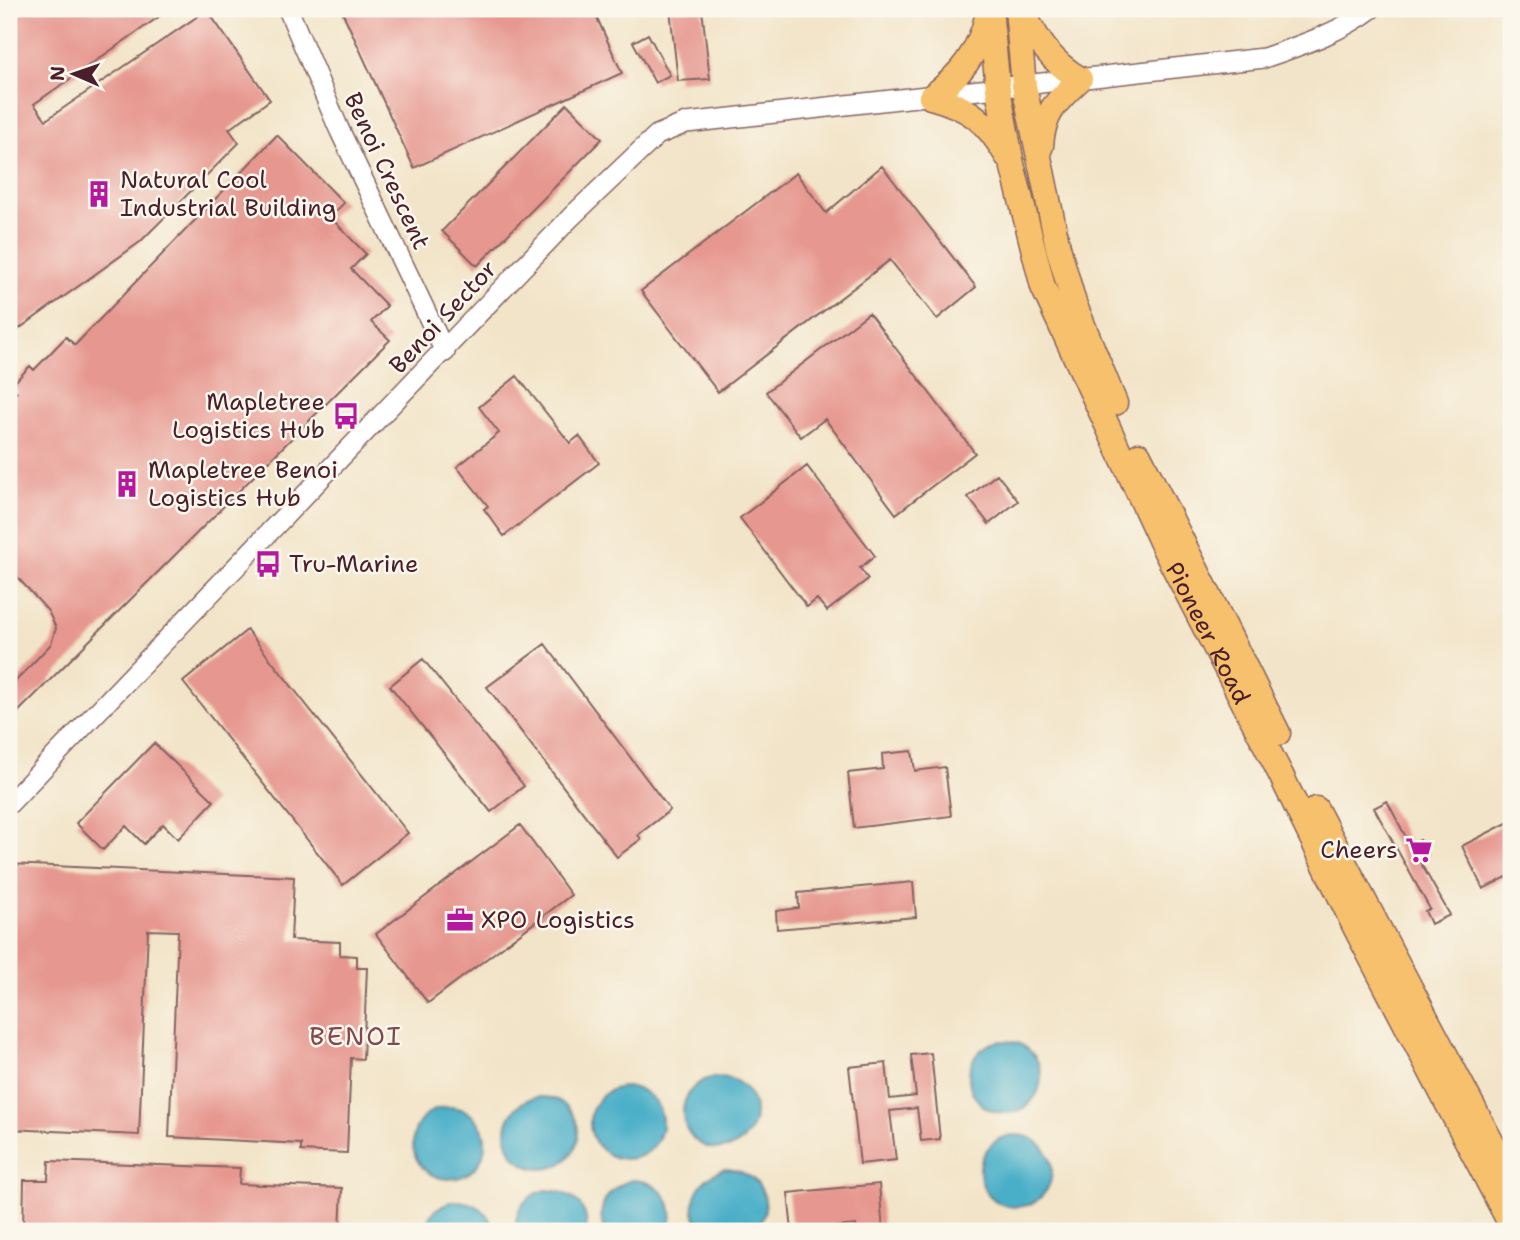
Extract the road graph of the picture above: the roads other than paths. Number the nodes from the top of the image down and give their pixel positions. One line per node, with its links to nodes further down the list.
1 (288, 9): 11 (street, Benoi Crescent)
2 (989, 9): 7 (main road, Pioneer Road); 8 (main road)
3 (1019, 9): 5 (main road); 6 (main road, Pioneer Road)
4 (1371, 9): 5 (street, Benoi Sector)
5 (1080, 79): 6 (street, Benoi Sector); 10 (main road)
6 (1024, 86): 7 (street, Benoi Sector); 10 (main road, Pioneer Road)
7 (998, 89): 8 (street, Benoi Sector); 9 (main road, Pioneer Road)
8 (931, 97): 9 (main road); 11 (street, Benoi Sector)
9 (1012, 164): 14 (main road, Pioneer Road)
10 (1042, 174): 13 (main road, Pioneer Road)
11 (444, 352): 12 (street, Benoi Sector)
12 (9, 804)
13 (1511, 1179)
14 (1511, 1225)

